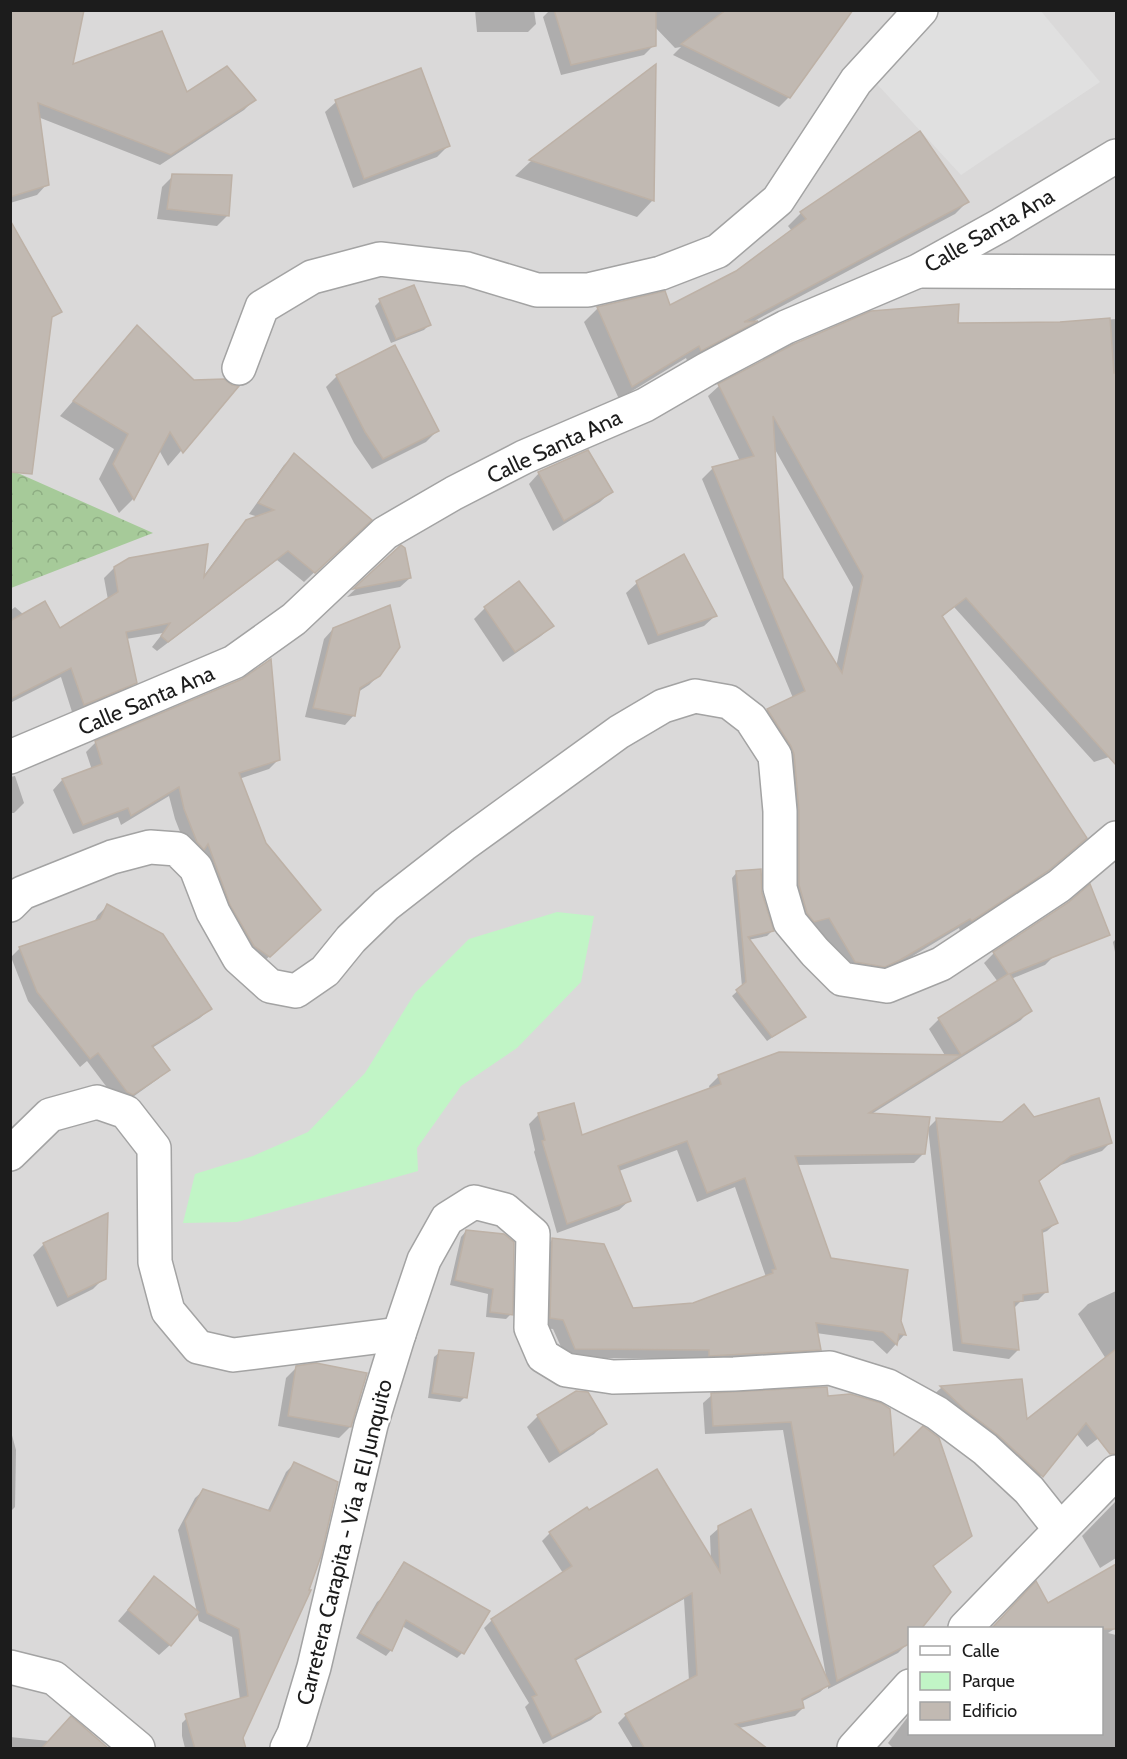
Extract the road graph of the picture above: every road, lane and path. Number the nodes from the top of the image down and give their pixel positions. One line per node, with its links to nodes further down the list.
1 (921, 10): 5 (street)
2 (1116, 156): 3 (street, Calle Santa Ana)
3 (918, 271): 4 (street); 6 (street, Calle Santa Ana)
4 (1116, 272)
5 (239, 368)
6 (10, 757)
7 (1116, 838): 8 (street)
8 (10, 905)
9 (10, 1154): 10 (street)
10 (399, 1334): 12 (street, Carretera Carapita - Vía a El Junquito); 17 (street, Carretera Carapita - Vía a El Junquito)
11 (1116, 1472): 12 (street)
12 (1060, 1529): 13 (street)
13 (967, 1627)
14 (10, 1667): 16 (street)
15 (908, 1687): 18 (street)
16 (138, 1749)
17 (287, 1749)
18 (854, 1749)

